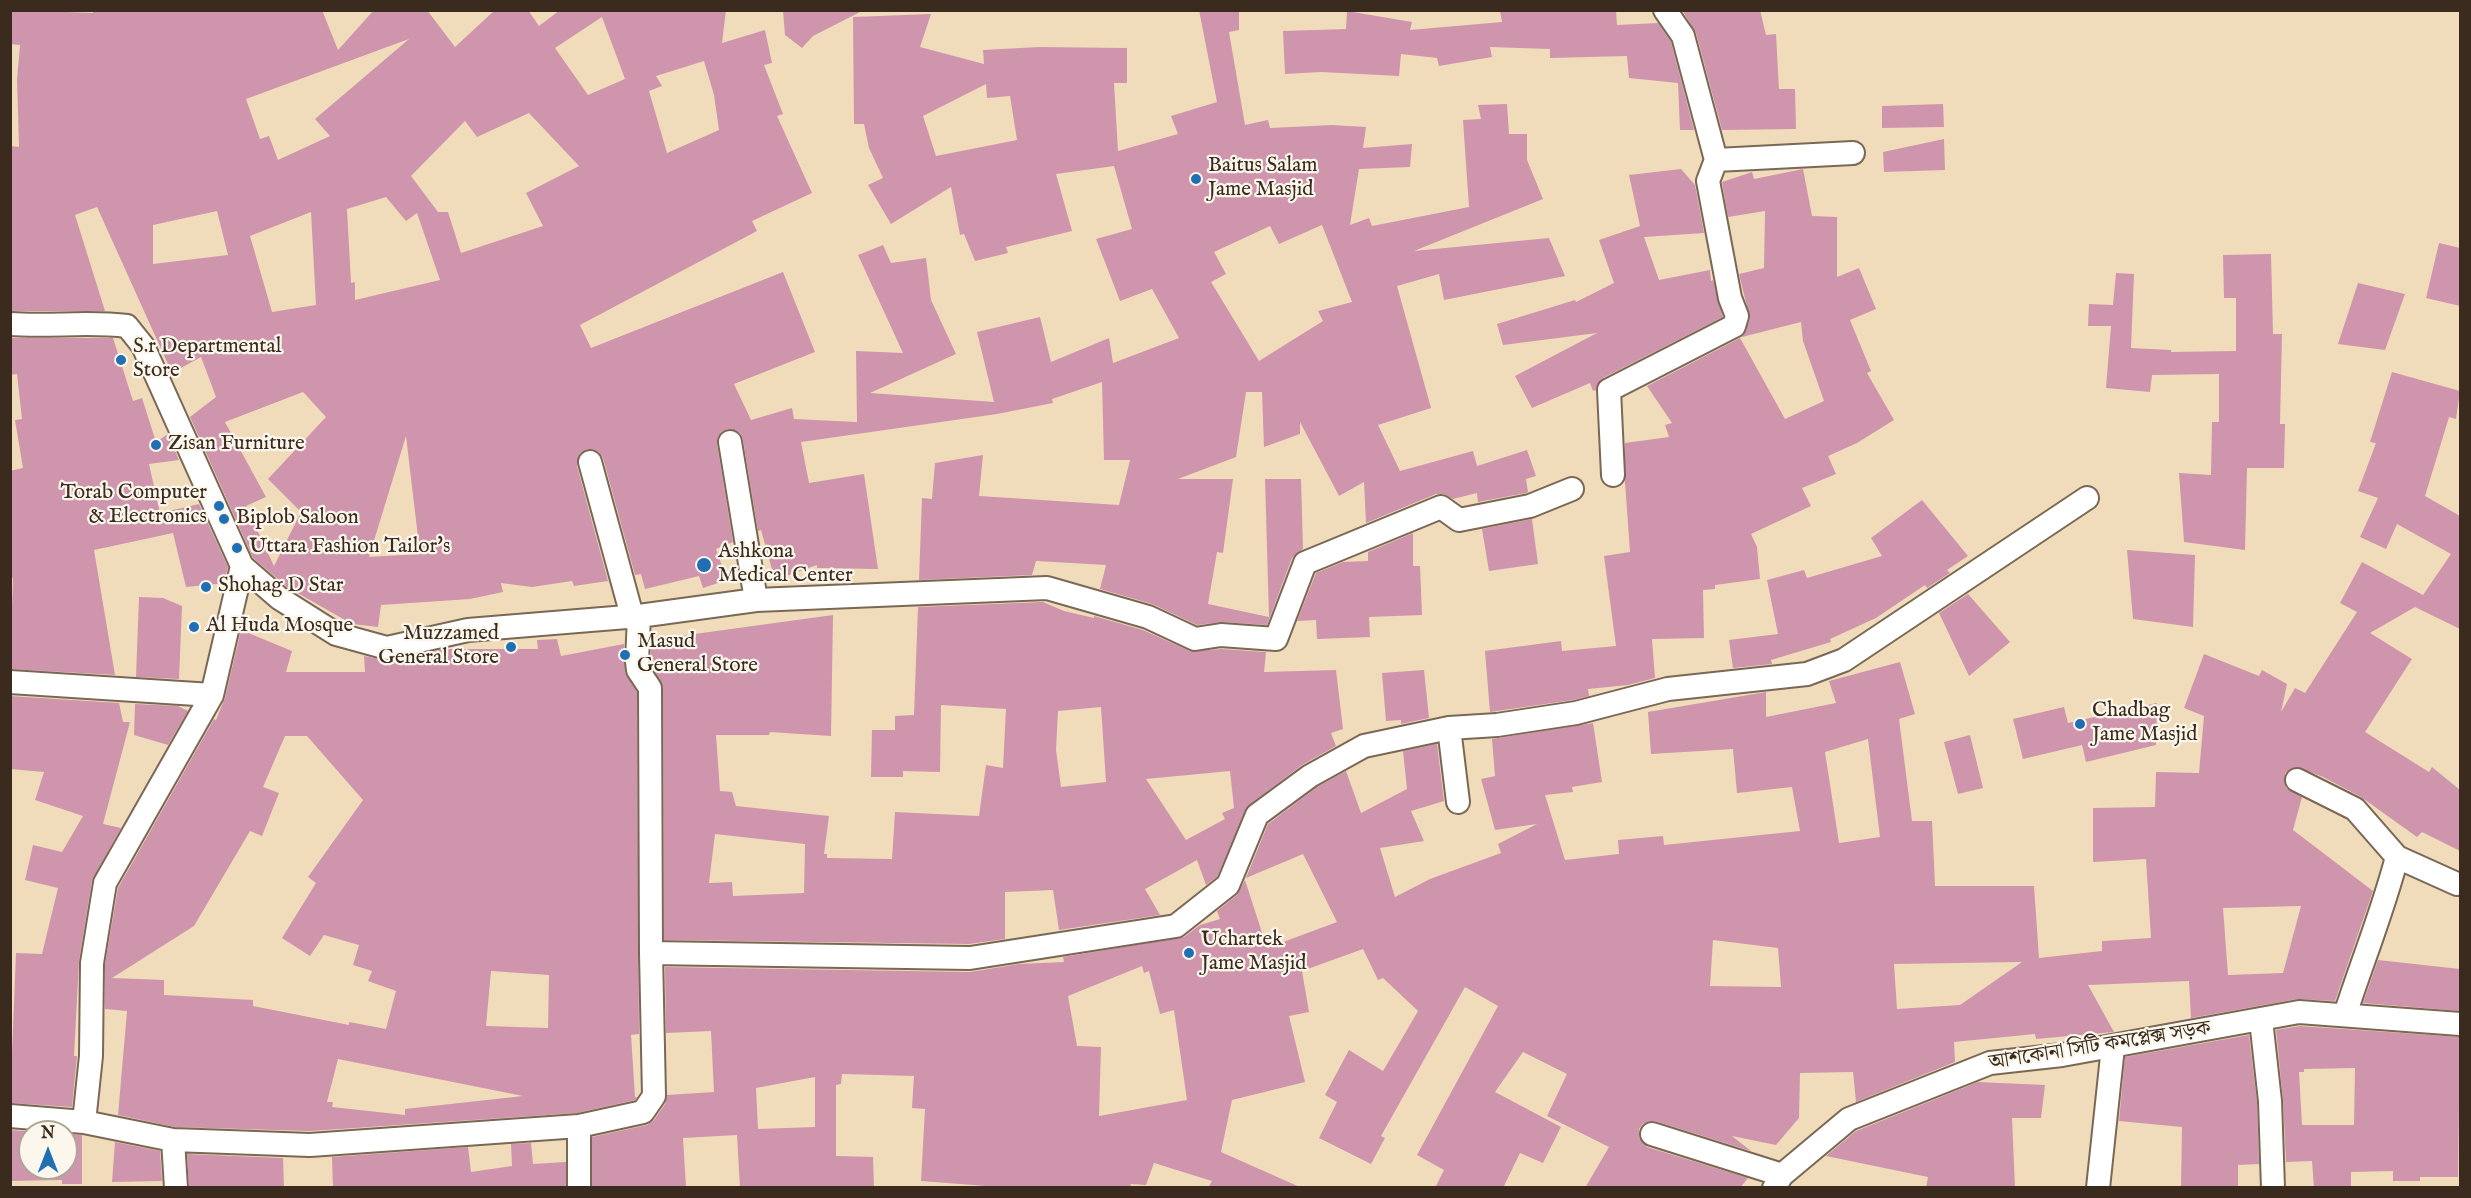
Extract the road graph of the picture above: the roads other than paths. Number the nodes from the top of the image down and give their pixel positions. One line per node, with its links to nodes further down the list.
1 (1665, 10): 3 (street)
2 (1853, 153): 3 (street)
3 (1716, 160): 7 (street)
4 (10, 324): 10 (street)
5 (729, 442): 11 (street)
6 (590, 462): 12 (street)
7 (1613, 475)
8 (1572, 489): 11 (street)
9 (2087, 498): 15 (street)
10 (242, 566): 12 (street); 14 (street)
11 (756, 600): 12 (street)
12 (635, 616): 20 (street)
13 (10, 682): 14 (street)
14 (212, 695): 26 (street)
15 (1449, 728): 17 (street); 20 (street)
16 (2297, 780): 18 (street)
17 (1458, 802)
18 (2397, 857): 19 (street); 21 (street)
19 (2457, 884)
20 (651, 953): 27 (street)
21 (2345, 1015): 22 (street, আশকোনা সিটি কমপ্লেক্স সড়ক); 23 (street, আশকোনা সিটি কমপ্লেক্স সড়ক)
22 (2261, 1020): 24 (street, আশকোনা সিটি কমপ্লেক্স সড়ক); 34 (street)
23 (2460, 1024)
24 (2113, 1047): 30 (street, আশকোনা সিটি কমপ্লেক্স সড়ক); 33 (street)
25 (10, 1116): 26 (street)
26 (84, 1122): 29 (street)
27 (579, 1126): 29 (street); 32 (street)
28 (1653, 1134): 30 (street)
29 (173, 1140): 31 (street)
30 (1778, 1182)
31 (176, 1188)
32 (579, 1188)
33 (2098, 1188)
34 (2274, 1188)

